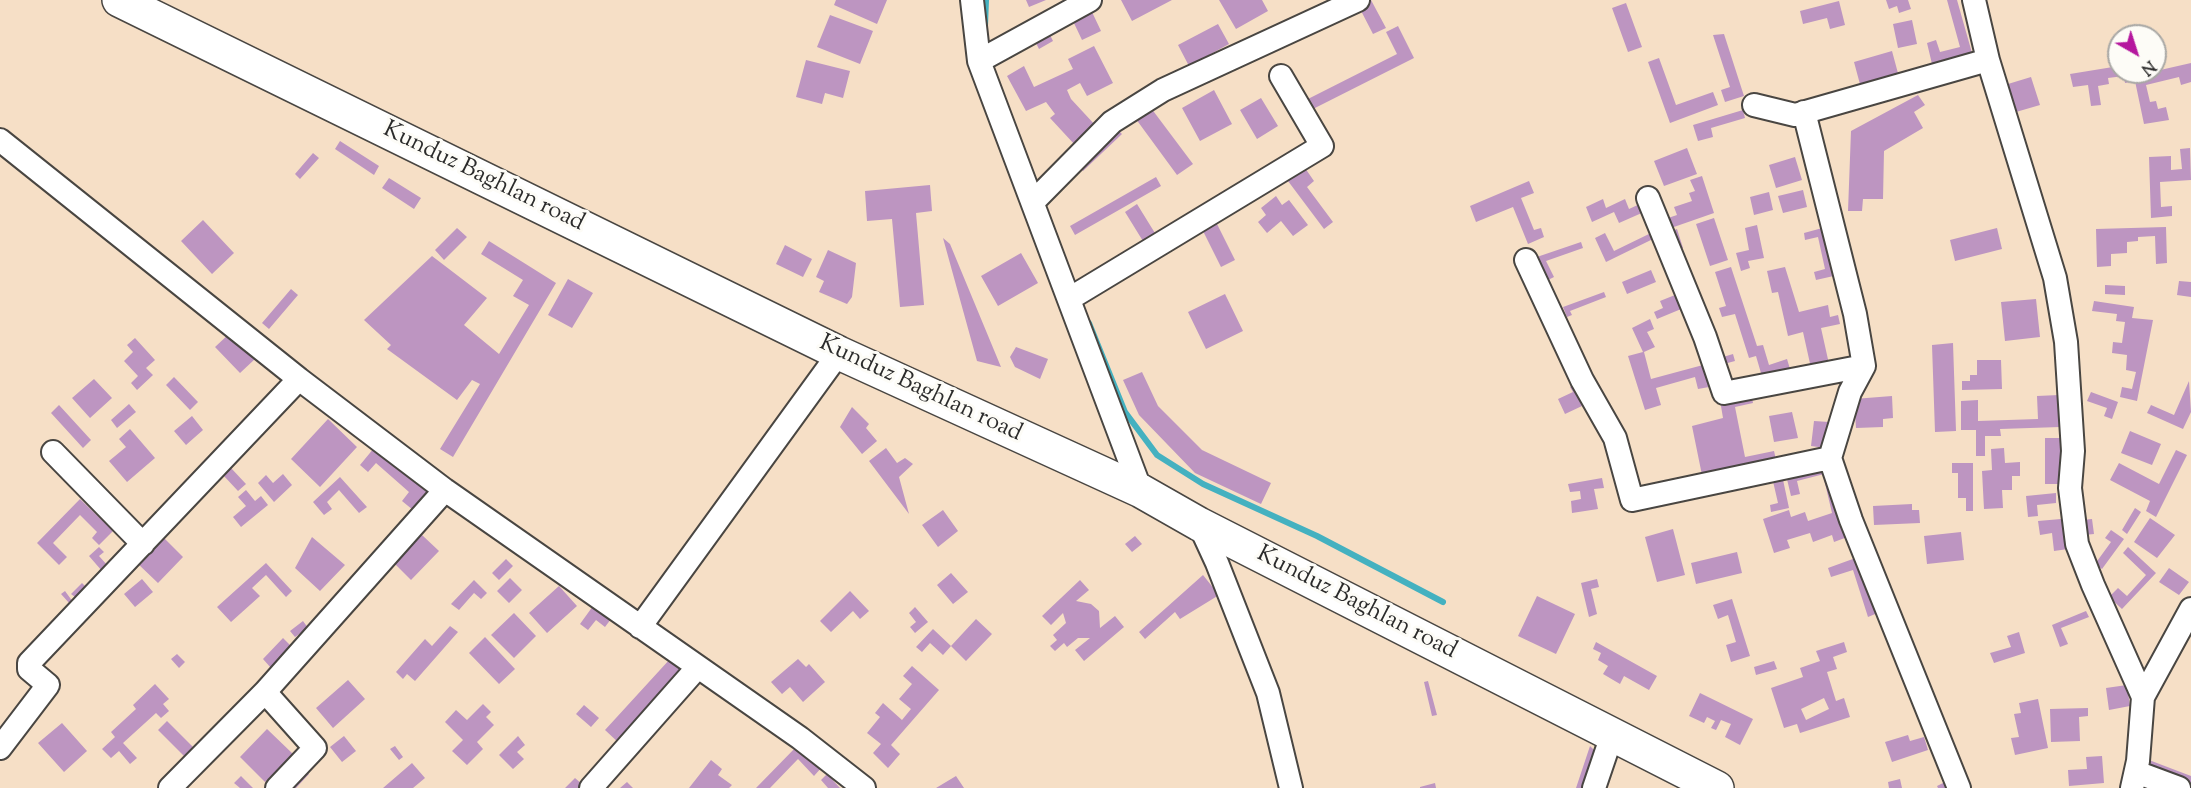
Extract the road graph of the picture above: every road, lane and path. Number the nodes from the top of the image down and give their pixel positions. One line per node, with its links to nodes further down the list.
1 (119, 0): 16 (highway, Kunduz Baghlan road)
2 (972, 0): 7 (street)
3 (1090, 0): 7 (street)
4 (1358, 0): 13 (street)
5 (1974, 0): 6 (street)
6 (1988, 60): 10 (street); 29 (street)
7 (979, 61): 13 (street)
8 (1281, 76): 15 (street)
9 (1754, 105): 10 (street)
10 (1804, 112): 17 (street)
11 (0, 140): 18 (street)
12 (1648, 198): 17 (street)
13 (1034, 201): 15 (street)
14 (1526, 260): 20 (street)
15 (1069, 299): 22 (street)
16 (839, 353): 22 (highway, Kunduz Baghlan road); 26 (street)
17 (1864, 366): 20 (street)
18 (299, 379): 21 (street); 24 (street)
19 (53, 452): 24 (street)
20 (1830, 458): 40 (street)
21 (445, 490): 26 (street); 28 (street)
22 (1141, 491): 23 (highway, Kunduz Baghlan road)
23 (1199, 524): 30 (highway, Kunduz Baghlan road); 37 (street)
24 (143, 544): 31 (street)
25 (2191, 609): 29 (street)
26 (640, 627): 27 (street)
27 (697, 668): 35 (street); 36 (street)
28 (265, 692): 33 (street); 34 (street)
29 (2143, 697): 32 (street)
30 (1612, 735): 38 (street); 39 (highway, Kunduz Baghlan road)
31 (0, 748)
32 (2134, 780): 41 (street)
33 (170, 788)
34 (277, 788)
35 (591, 788)
36 (864, 788)
37 (1291, 788)
38 (1594, 788)
39 (1717, 788)
40 (1959, 788)
41 (2179, 788)

